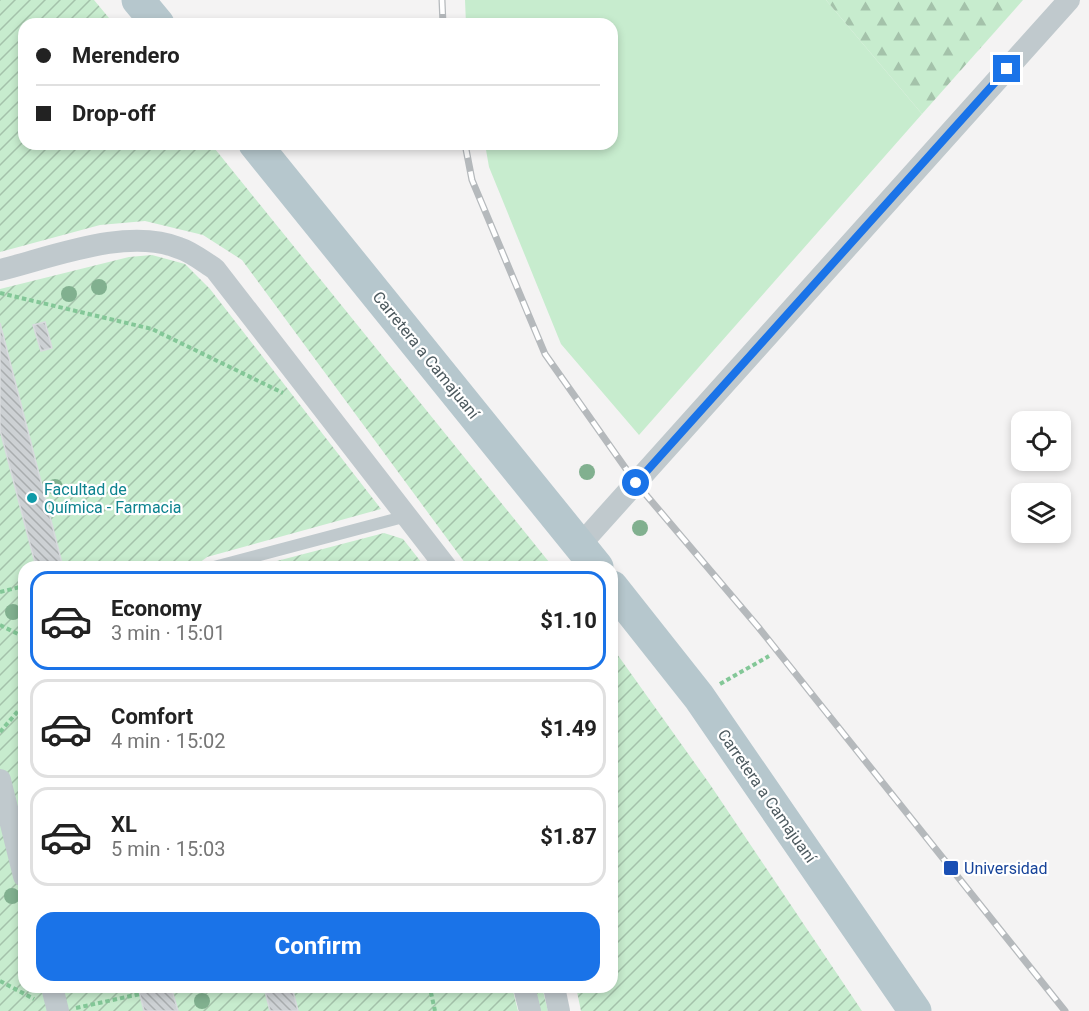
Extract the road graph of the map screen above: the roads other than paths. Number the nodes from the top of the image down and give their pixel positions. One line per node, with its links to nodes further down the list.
1 (138, 0): 3 (main road)
2 (1069, 0): 7 (street)
3 (153, 18)
4 (260, 150): 7 (main road, Carretera a Camajuaní)
5 (0, 270): 6 (street)
6 (406, 516): 8 (lane); 9 (street)
7 (588, 556)
8 (237, 561)
9 (441, 561)
10 (618, 595): 17 (main road, Carretera a Camajuaní)
11 (0, 780): 12 (street)
12 (18, 852)
13 (526, 993): 15 (street)
14 (556, 993): 16 (street)
15 (530, 1011)
16 (560, 1011)
17 (915, 1011)

